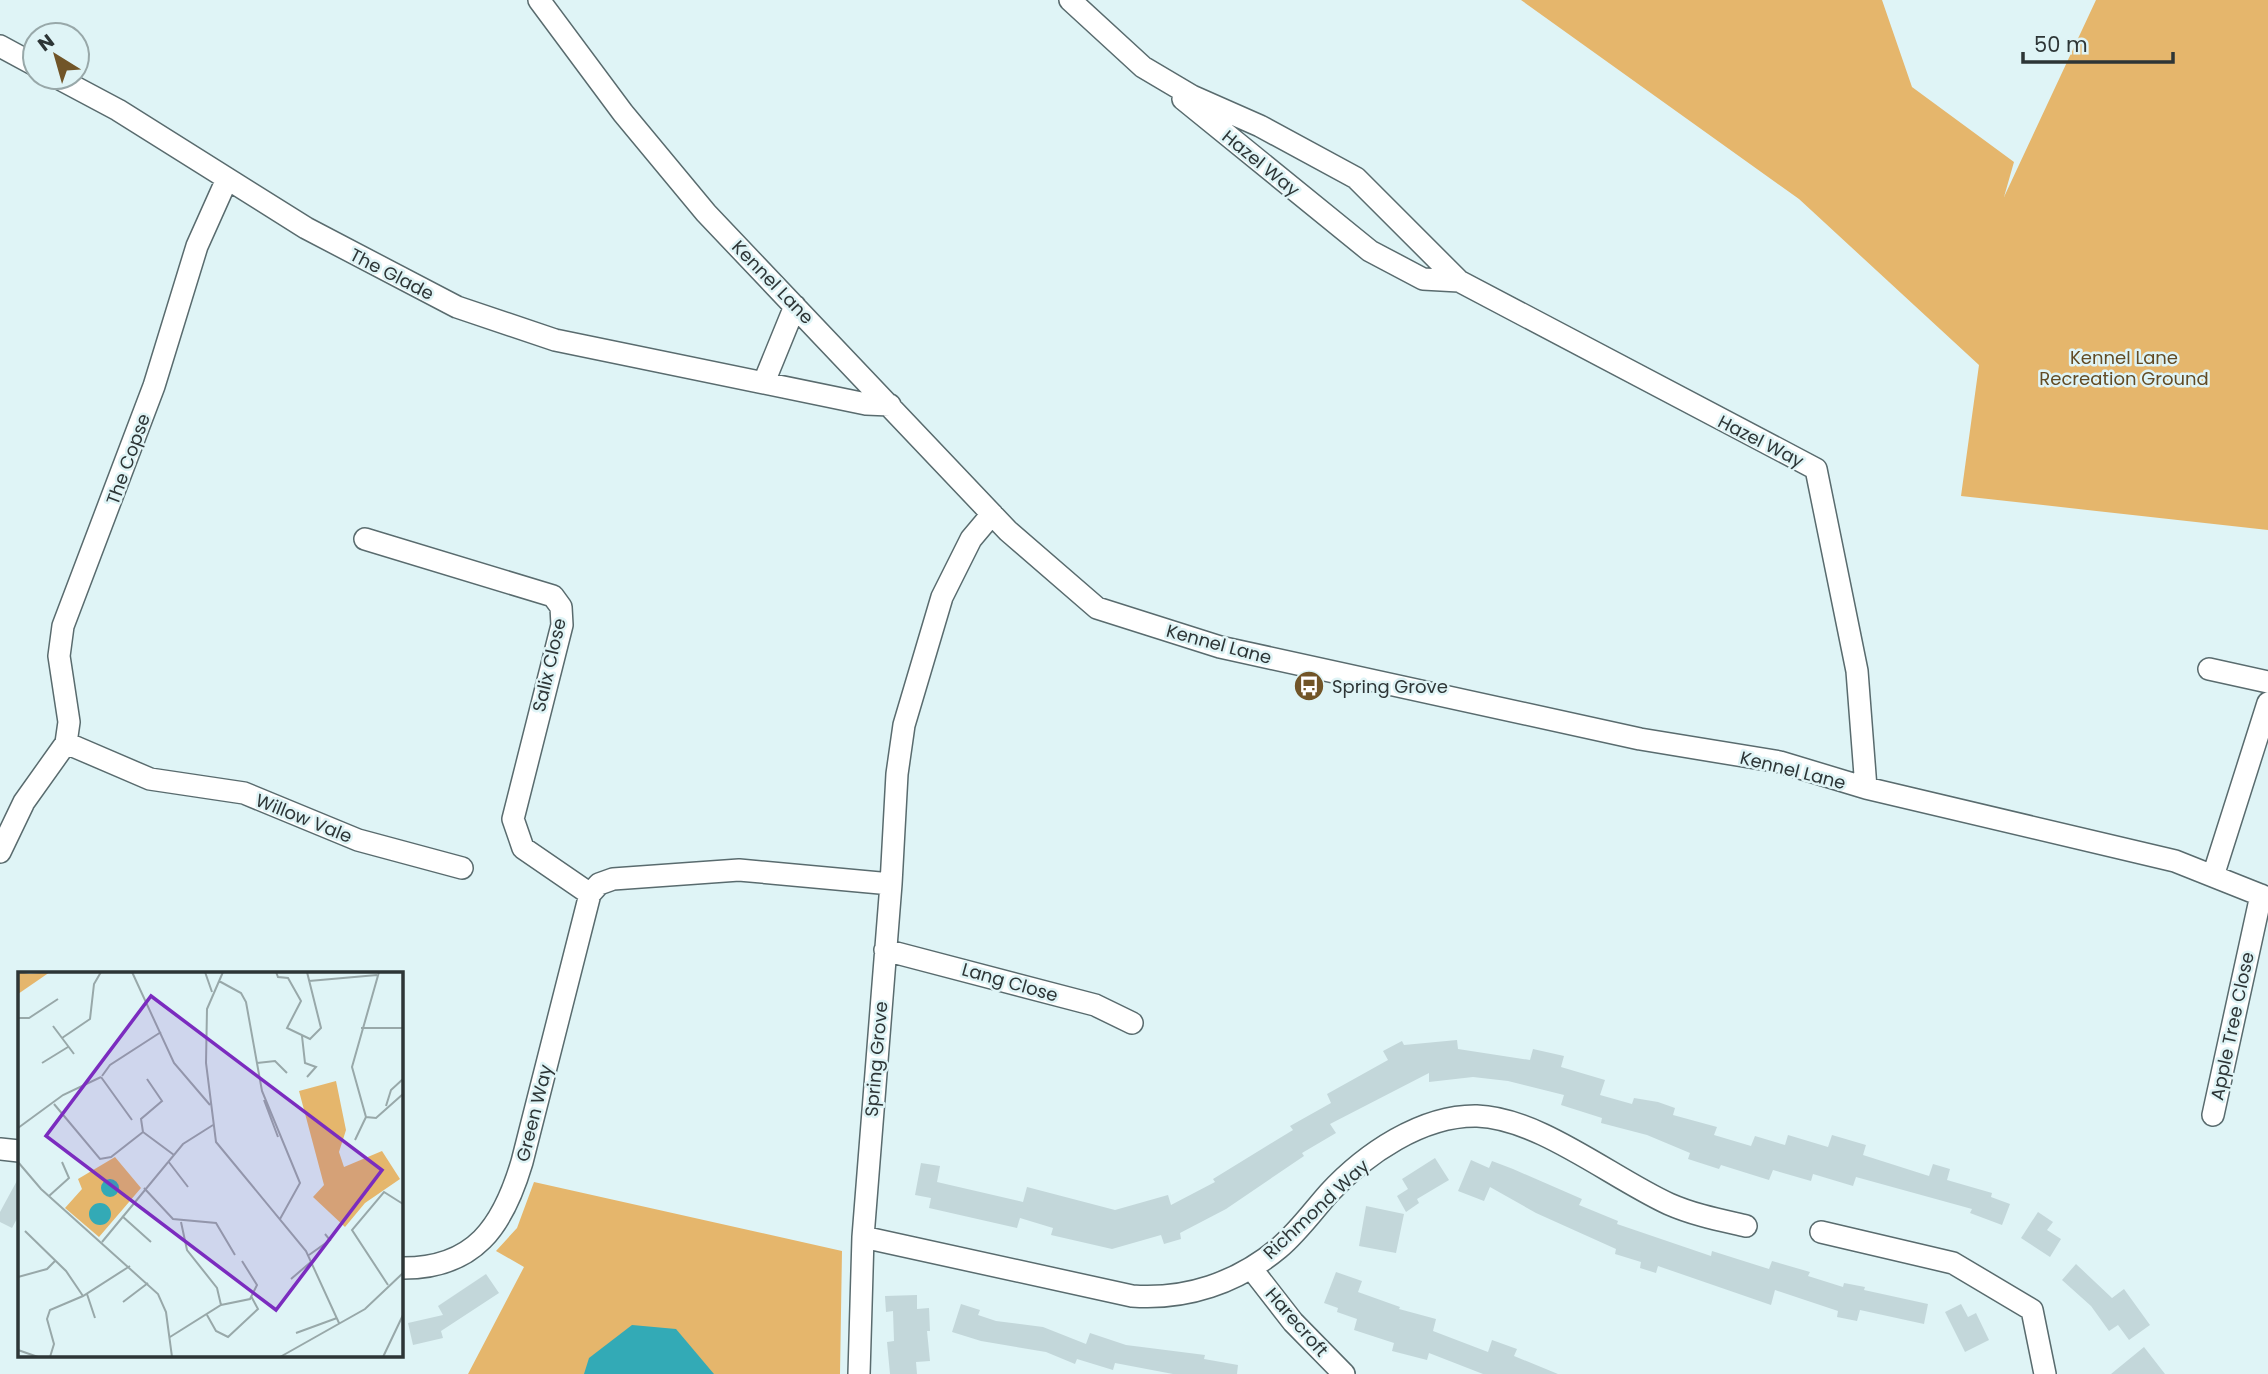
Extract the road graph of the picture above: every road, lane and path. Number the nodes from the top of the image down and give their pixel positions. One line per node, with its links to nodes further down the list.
1 (539, 0): 9 (street, Kennel Lane)
2 (1070, 0): 5 (street, Hazel Way)
3 (0, 46): 4 (street)
4 (21, 57)
5 (1143, 67): 8 (street, Hazel Way); 8 (street, Hazel Way)
6 (82, 91): 7 (street, The Glade)
7 (227, 179): 10 (street, The Glade); 17 (street, The Copse)
8 (1459, 281): 18 (street, Hazel Way)
9 (795, 306): 10 (street); 11 (street, Kennel Lane)
10 (764, 382): 11 (street, The Glade)
11 (890, 405): 12 (street, Kennel Lane)
12 (992, 514): 18 (street, Kennel Lane); 22 (street, Spring Grove)
13 (365, 539): 23 (street, Salix Close)
14 (2210, 669): 15 (street)
15 (2268, 682)
16 (2268, 703): 21 (street)
17 (66, 743): 19 (street); 20 (street, Willow Vale)
18 (1866, 788): 21 (street, Kennel Lane)
19 (0, 852)
20 (462, 869)
21 (2213, 876): 24 (street, Kennel Lane)
22 (891, 884): 23 (street); 25 (street, Spring Grove)
23 (590, 894): 33 (street, Green Way)
24 (2264, 897): 27 (street, Apple Tree Close)
25 (885, 950): 26 (street, Lang Close); 32 (street, Spring Grove)
26 (1132, 1024)
27 (2213, 1115)
28 (0, 1149): 29 (street)
29 (18, 1152)
30 (1746, 1226): 34 (street, Richmond Way)
31 (1821, 1232): 37 (street)
32 (863, 1237): 34 (street, Richmond Way); 35 (street, Spring Grove)
33 (402, 1268)
34 (1251, 1268): 36 (street, Harecroft)
35 (859, 1374)
36 (1344, 1374)
37 (2045, 1374)

